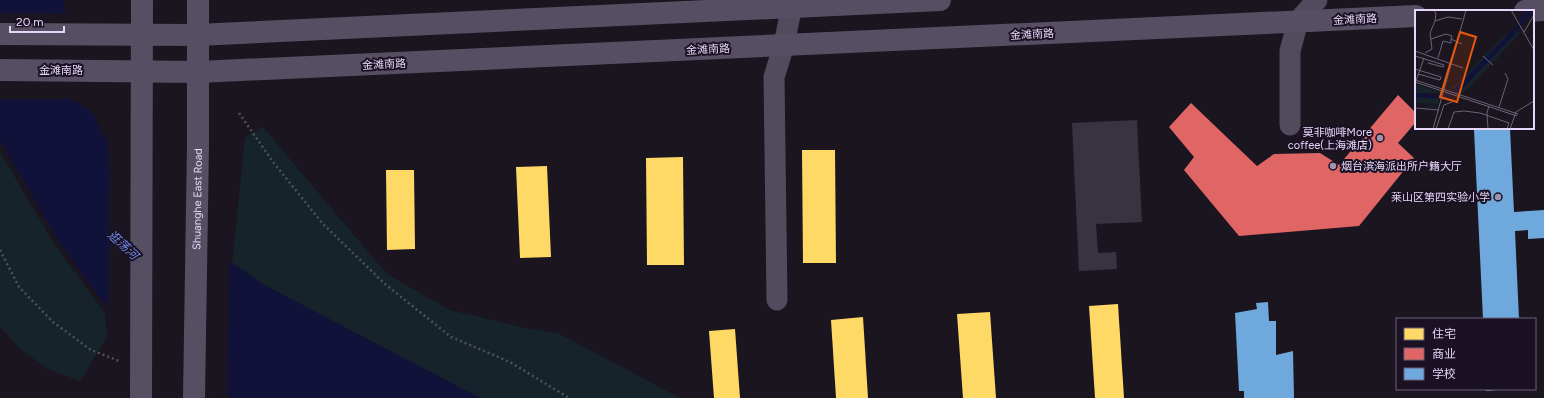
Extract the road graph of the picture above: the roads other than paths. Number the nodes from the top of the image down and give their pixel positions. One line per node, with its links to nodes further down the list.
1 (142, 0): 11 (street)
2 (198, 0): 12 (street, Shuanghe East Road)
3 (940, 0): 5 (street)
4 (1317, 0): 9 (street)
5 (793, 3): 12 (street); 13 (street)
6 (1544, 10): 7 (street)
7 (1534, 11)
8 (1415, 16): 9 (street, 金滩南路)
9 (1298, 21): 13 (street, 金滩南路); 17 (street)
10 (0, 34): 11 (street)
11 (141, 34): 12 (street); 15 (street)
12 (197, 35): 16 (street, Shuanghe East Road)
13 (784, 45): 16 (street, 金滩南路); 18 (street)
14 (0, 70): 15 (street, 金滩南路)
15 (142, 71): 16 (street, 金滩南路); 19 (street)
16 (198, 72): 20 (street, Shuanghe East Road)
17 (1290, 125)
18 (777, 300)
19 (141, 398)
20 (194, 398)

